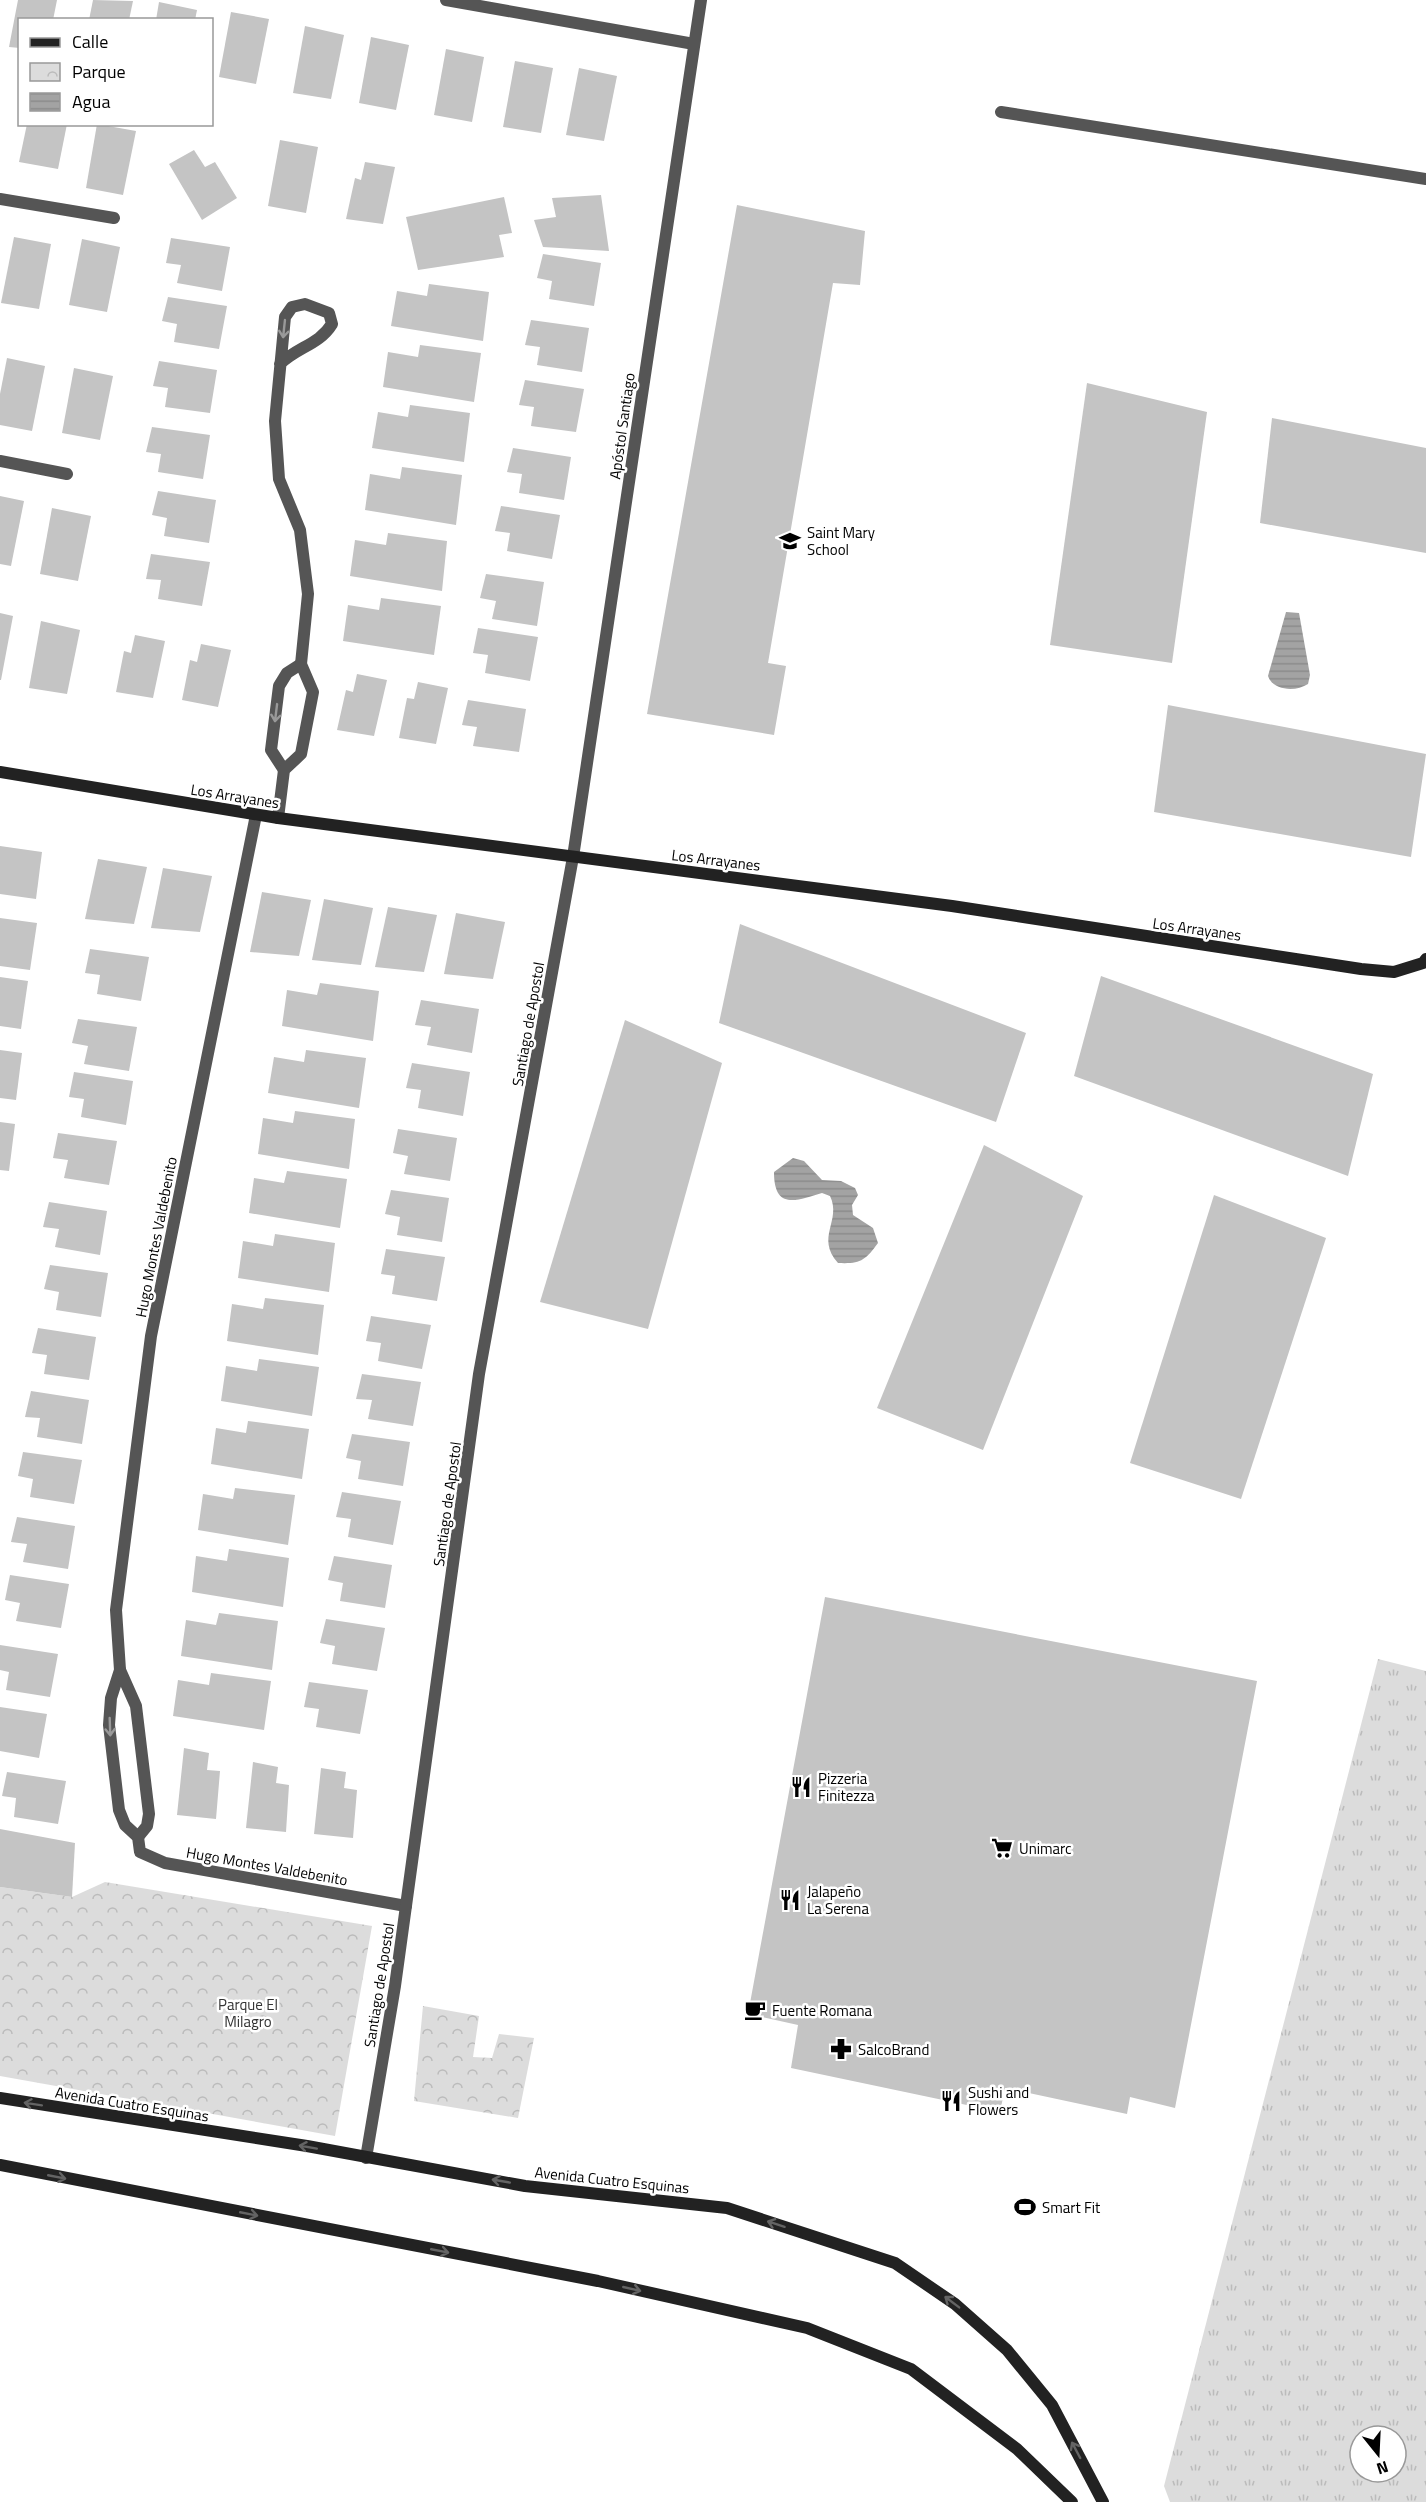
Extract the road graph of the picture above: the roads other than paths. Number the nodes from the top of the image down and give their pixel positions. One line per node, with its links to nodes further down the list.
1 (446, 0): 3 (street)
2 (701, 0): 3 (street, Apóstol Santiago)
3 (694, 44): 16 (street, Apóstol Santiago)
4 (1001, 112): 5 (street)
5 (1426, 179)
6 (0, 199): 7 (street)
7 (114, 218)
8 (280, 364): 8 (street, one-way to 8); 11 (street)
9 (0, 461): 10 (street)
10 (67, 474)
11 (301, 664): 12 (street); 12 (street, one-way to 12)
12 (284, 770): 15 (street)
13 (0, 772): 14 (main road, Los Arrayanes)
14 (256, 815): 15 (main road, Los Arrayanes); 18 (street, Hugo Montes Valdebenito)
15 (278, 818): 16 (main road, Los Arrayanes)
16 (573, 857): 17 (main road, Los Arrayanes); 20 (street, Santiago de Apostol)
17 (1426, 959)
18 (120, 1670): 19 (street, Hugo Montes Valdebenito); 19 (street, Hugo Montes Valdebenito, one-way to 19)
19 (138, 1837): 20 (street, Hugo Montes Valdebenito)
20 (406, 1906): 22 (street, Santiago de Apostol)
21 (0, 2098): 22 (main road, Avenida Cuatro Esquinas, one-way to 21)
22 (366, 2158): 25 (main road, Avenida Cuatro Esquinas, one-way to 22)
23 (0, 2165): 24 (main road, one-way to 24)
24 (1072, 2502)
25 (1103, 2502)

